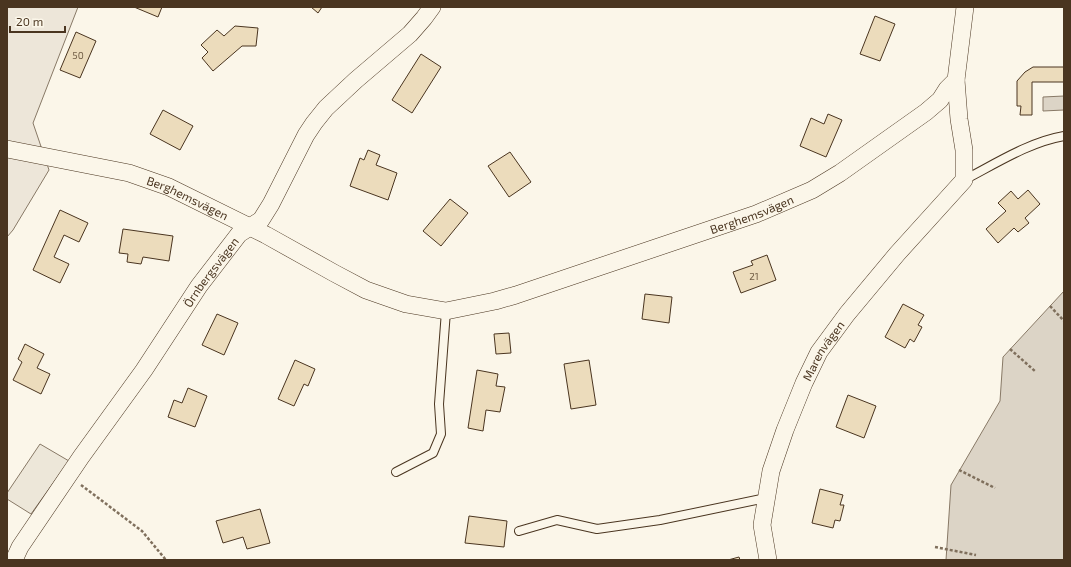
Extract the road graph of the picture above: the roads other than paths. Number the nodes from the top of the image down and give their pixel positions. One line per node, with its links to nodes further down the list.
1 (432, 7): 7 (street, Örnbergsvägen)
2 (965, 7): 3 (street)
3 (956, 80): 6 (street); 8 (street, Berghemsvägen)
4 (1064, 136): 6 (lane, Marenvägen)
5 (7, 150): 7 (street, Berghemsvägen)
6 (964, 180): 10 (street, Marenvägen)
7 (250, 228): 8 (street, Berghemsvägen); 12 (street, Örnbergsvägen)
8 (446, 311): 9 (lane)
9 (396, 472)
10 (766, 498): 11 (lane); 13 (street, Marenvägen)
11 (519, 531)
12 (14, 560)
13 (768, 560)

